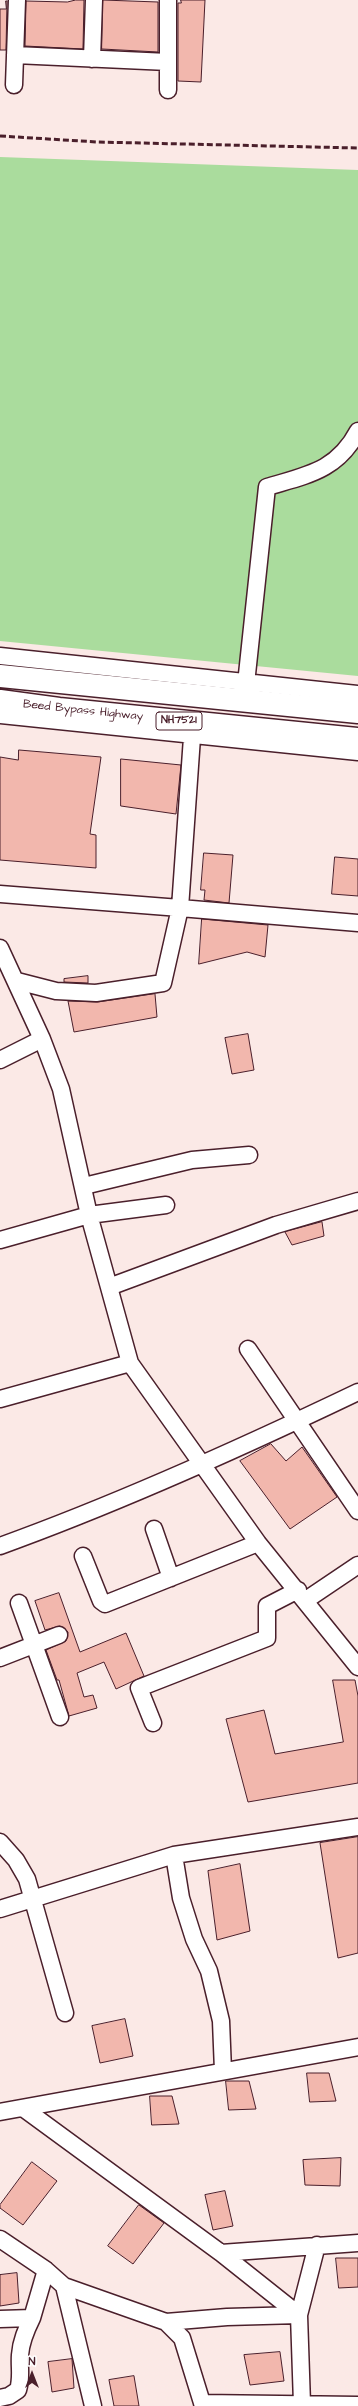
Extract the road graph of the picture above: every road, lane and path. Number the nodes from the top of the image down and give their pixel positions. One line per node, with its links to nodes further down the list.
1 (18, 0): 4 (street)
2 (94, 0): 5 (street)
3 (168, 0): 6 (street)
4 (15, 55): 5 (street); 7 (street)
5 (92, 58): 6 (street)
6 (168, 62): 8 (street)
7 (14, 85)
8 (168, 90)
9 (358, 431): 12 (street)
10 (0, 656): 12 (street)
11 (0, 676): 12 (highway, NH752I)
12 (245, 691): 14 (highway, NH752I)
13 (358, 694): 14 (street)
14 (331, 700): 16 (highway, NH752I)
15 (0, 701): 18 (highway, Beed Bypass Highway / NH752I)
16 (358, 712)
17 (0, 715): 18 (street)
18 (193, 729): 19 (highway, Beed Bypass Highway / NH752I); 20 (street); 22 (street)
19 (358, 739)
20 (358, 752)
21 (0, 894): 22 (street)
22 (180, 908): 23 (street); 25 (street)
23 (358, 923)
24 (0, 948): 25 (street)
25 (16, 981): 26 (street)
26 (42, 1039): 27 (street); 29 (street)
27 (0, 1060)
28 (249, 1155): 29 (street)
29 (84, 1186): 32 (street)
30 (358, 1202): 34 (street)
31 (166, 1205): 32 (street)
32 (89, 1215): 33 (street); 34 (street)
33 (0, 1240)
34 (109, 1287): 36 (street)
35 (248, 1349): 39 (street)
36 (130, 1363): 38 (street); 40 (street)
37 (358, 1392): 39 (street)
38 (0, 1399)
39 (296, 1421): 40 (street); 41 (street)
40 (201, 1465): 43 (street); 44 (street)
41 (358, 1511)
42 (154, 1529): 47 (street)
43 (258, 1543): 47 (street); 48 (street)
44 (0, 1546)
45 (83, 1556): 47 (street)
46 (358, 1565): 48 (street)
47 (171, 1578)
48 (302, 1595): 53 (street); 55 (street)
49 (19, 1603): 51 (street)
50 (59, 1635): 51 (street)
51 (34, 1644): 52 (street); 54 (street)
52 (0, 1658)
53 (358, 1667)
54 (60, 1717)
55 (153, 1723)
56 (358, 1827): 58 (street)
57 (0, 1842): 59 (street)
58 (174, 1855): 59 (street); 63 (street)
59 (33, 1897): 60 (street); 61 (street)
60 (0, 1909)
61 (65, 2013)
62 (358, 2047): 63 (street)
63 (223, 2071): 64 (street)
64 (23, 2108): 65 (street); 69 (street)
65 (0, 2112)
66 (1, 2241): 70 (street)
67 (358, 2243): 68 (street)
68 (317, 2245): 69 (street); 72 (street)
69 (221, 2253): 72 (street)
70 (46, 2270): 71 (street); 73 (street)
71 (64, 2286): 75 (street); 81 (street)
72 (299, 2315): 75 (street); 78 (street)
73 (32, 2318): 74 (street); 76 (street)
74 (0, 2319)
75 (166, 2322): 77 (street)
76 (0, 2398)
77 (203, 2404): 78 (street)
78 (302, 2404): 80 (street)
79 (358, 2404): 80 (street)
80 (322, 2405)
81 (93, 2406)

